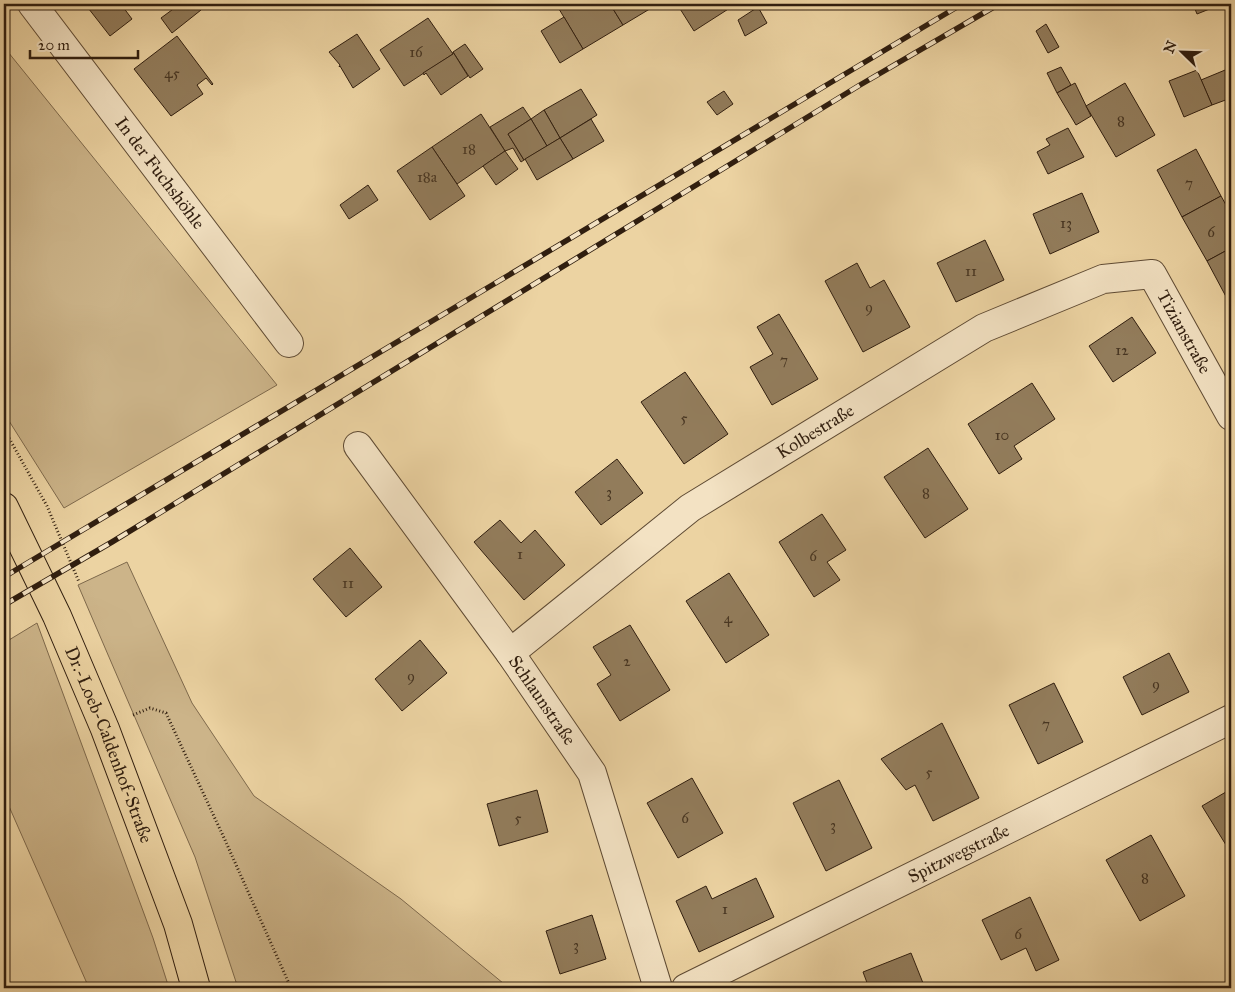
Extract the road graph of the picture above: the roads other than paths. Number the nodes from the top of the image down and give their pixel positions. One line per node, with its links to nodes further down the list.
1 (32, 4): 3 (street, In der Fuchshöhle)
2 (1152, 274): 4 (street, Tizianstraße); 7 (street, Kolbestraße)
3 (289, 344)
4 (1231, 416)
5 (358, 446): 7 (street, Schlaunstraße)
6 (4, 507): 9 (main road, Dr.-Loeb-Caldenhof-Straße)
7 (510, 653): 10 (street, Schlaunstraße)
8 (1231, 719): 11 (street, Spitzwegstraße)
9 (196, 988)
10 (658, 988)
11 (686, 988)

